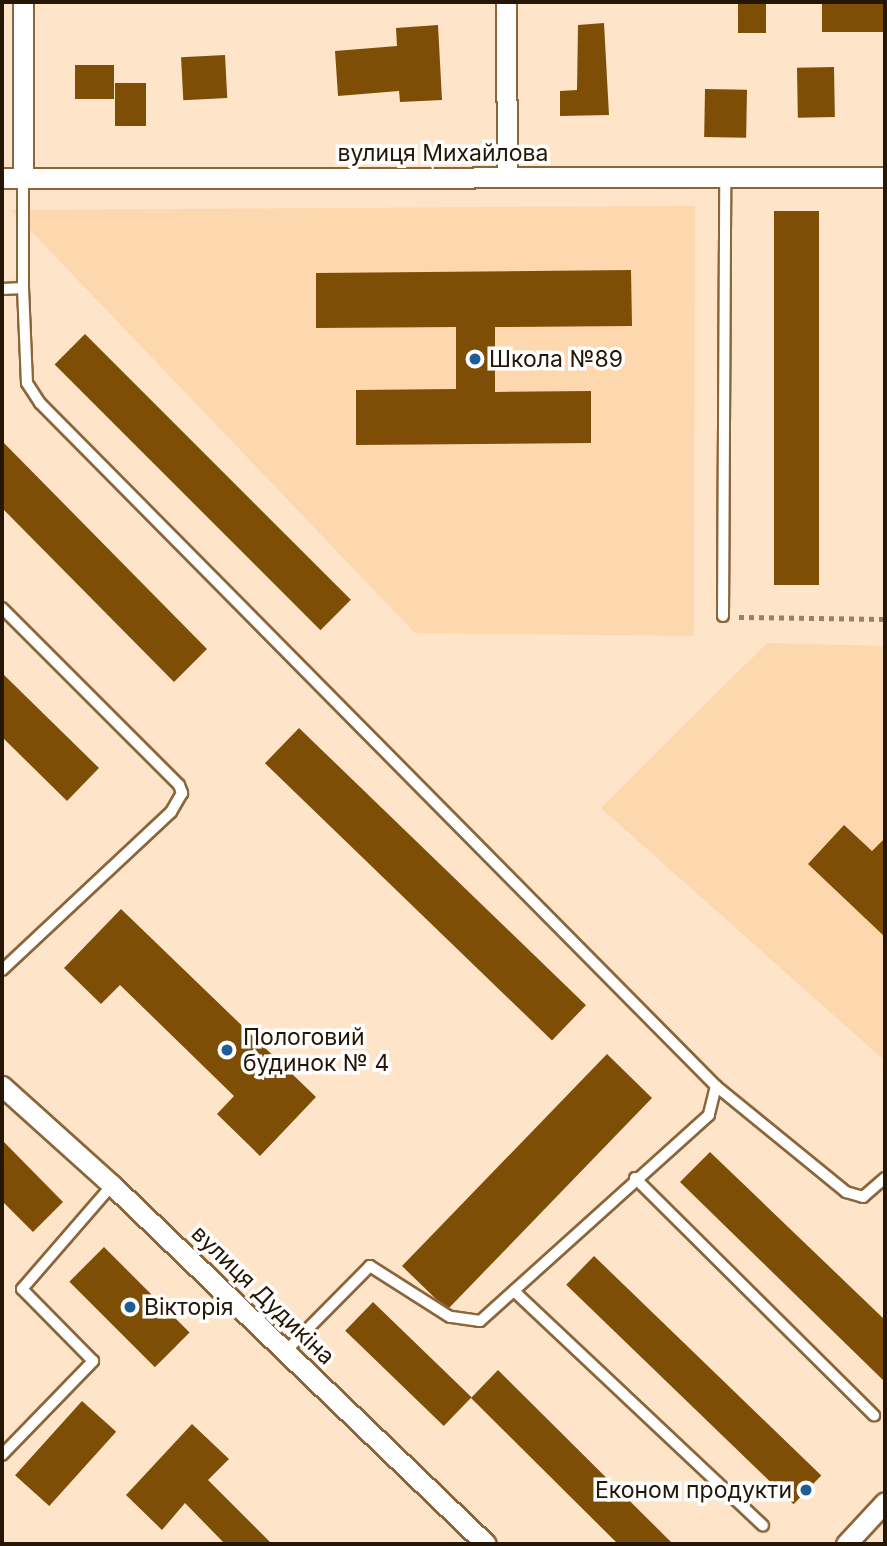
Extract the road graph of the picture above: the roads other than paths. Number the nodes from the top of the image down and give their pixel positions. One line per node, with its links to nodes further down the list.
1 (23, 2): 7 (street)
2 (506, 2): 3 (street)
3 (507, 177): 4 (street, вулиця Михайлова); 7 (street, вулиця Михайлова)
4 (725, 177): 5 (street, вулиця Михайлова); 11 (lane)
5 (885, 177)
6 (2, 178): 7 (street, вулиця Михайлова)
7 (23, 178): 8 (lane)
8 (23, 288): 9 (lane); 14 (lane)
9 (2, 289)
10 (2, 608): 12 (lane)
11 (723, 616)
12 (2, 970)
13 (2, 1086): 17 (street, вулиця Дудикіна)
14 (716, 1086): 15 (lane); 16 (lane)
15 (635, 1178): 18 (lane); 20 (lane)
16 (885, 1178)
17 (112, 1185): 19 (street, вулиця Дудикіна); 21 (lane)
18 (514, 1291): 19 (lane); 23 (lane)
19 (286, 1351): 24 (street, вулиця Дудикіна)
20 (874, 1415)
21 (2, 1455)
22 (885, 1502): 25 (street)
23 (763, 1526)
24 (486, 1544)
25 (846, 1544)

